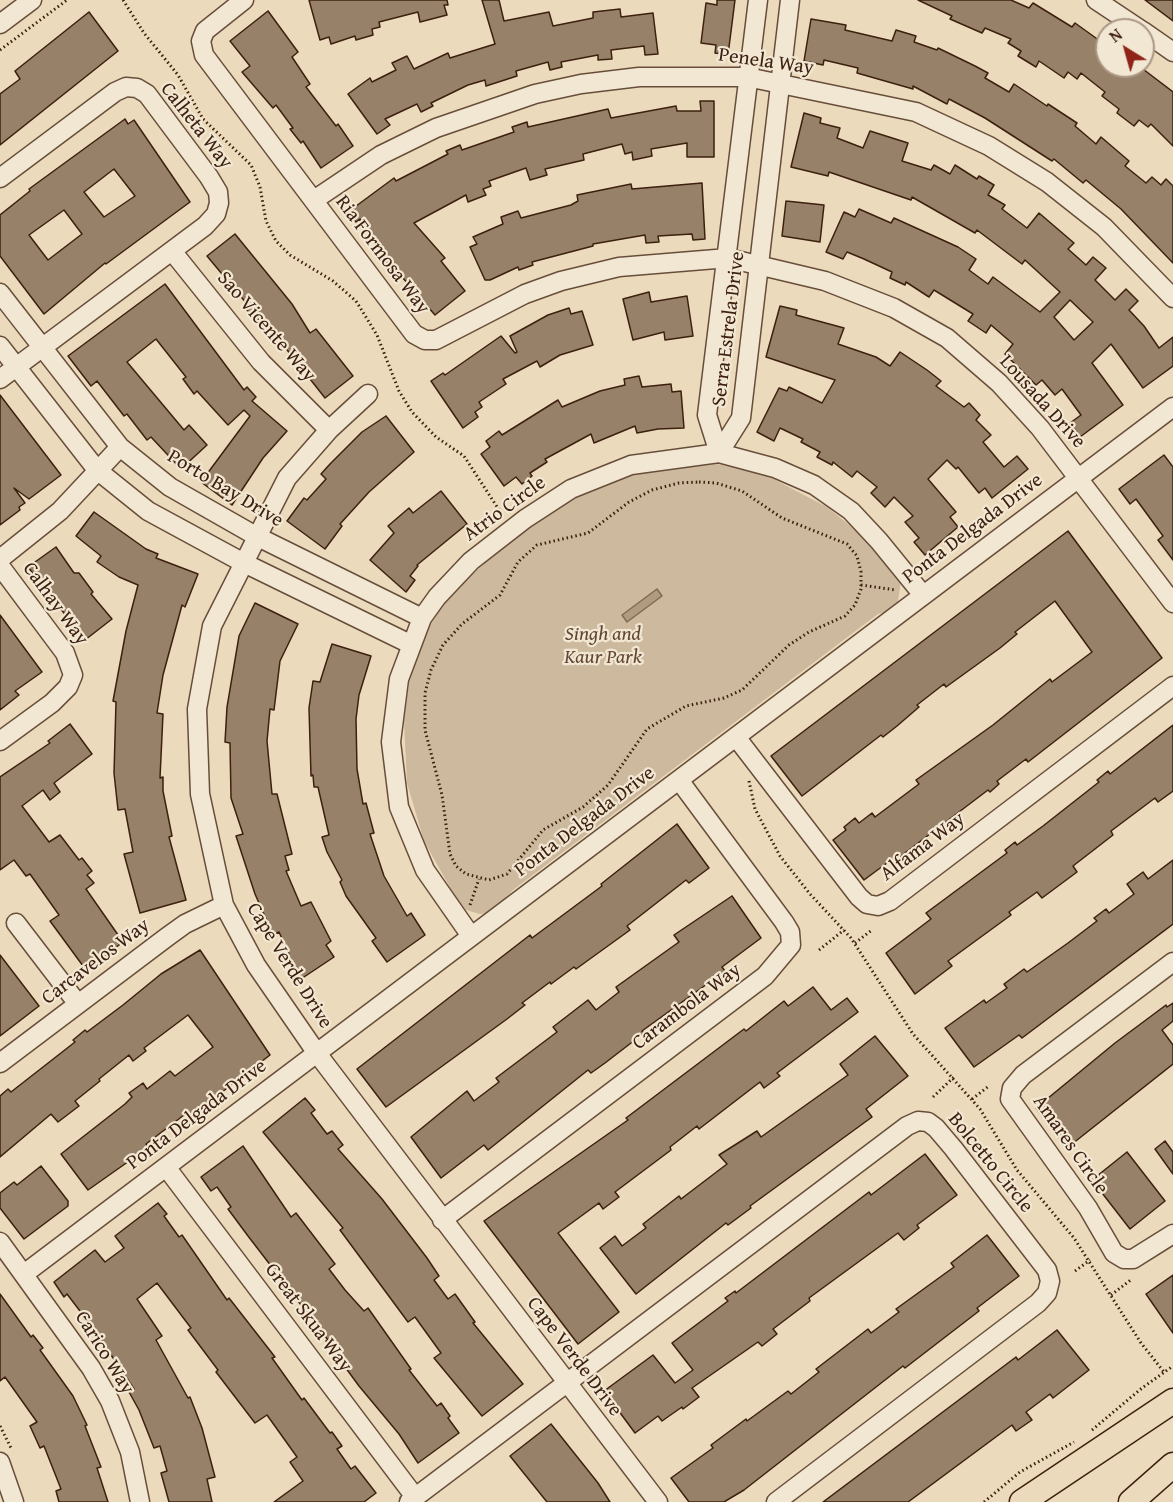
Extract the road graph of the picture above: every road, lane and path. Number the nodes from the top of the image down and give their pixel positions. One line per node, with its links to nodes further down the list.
1 (32, 0): 9 (street)
2 (67, 0): 11 (path)
3 (123, 0): 33 (path)
4 (244, 0): 16 (street, Ria Formosa Way)
5 (758, 0): 13 (street, Serra Estrela Drive)
6 (790, 0): 14 (street, Serra Estrela Drive)
7 (1096, 0): 8 (street)
8 (1123, 18)
9 (0, 24)
10 (1155, 40): 12 (street)
11 (0, 50)
12 (1173, 52)
13 (747, 77): 14 (street, Penela Way); 16 (street, Penela Way); 18 (street, Serra Estrela Drive)
14 (780, 84): 19 (street, Serra Estrela Drive); 21 (street, Penela Way)
15 (0, 178): 17 (street, Calheta Way)
16 (314, 200): 18 (street, Ria Formosa Way)
17 (172, 251): 23 (street, Calheta Way); 28 (street, Sao Vicente Way)
18 (728, 258): 19 (street, Lousada Drive); 30 (street, Serra Estrela Drive)
19 (759, 266): 30 (street, Serra Estrela Drive); 32 (street, Lousada Drive)
20 (0, 293): 23 (street, Porto Bay Drive)
21 (1173, 298)
22 (0, 346): 24 (street)
23 (43, 349): 24 (street, Calheta Way); 29 (street, Porto Bay Drive)
24 (16, 368): 25 (street, Calheta Way); 31 (street)
25 (0, 379)
26 (368, 394): 28 (street, Cape Verde Drive)
27 (1173, 406): 32 (street, Ponta Delgada Drive)
28 (328, 430): 34 (street, Cape Verde Drive)
29 (120, 447): 31 (street); 34 (street, Porto Bay Drive)
30 (719, 453): 40 (street, Atrio Circle); 42 (street, Atrio Circle)
31 (98, 470): 35 (street); 36 (street)
32 (1078, 477): 40 (street, Ponta Delgada Drive); 41 (street, Lousada Drive)
33 (503, 516)
34 (256, 536): 36 (street, Cape Verde Drive); 42 (street, Porto Bay Drive)
35 (0, 559)
36 (242, 562): 43 (street); 50 (street, Cape Verde Drive)
37 (0, 566): 46 (street, Calhay Way)
38 (861, 585): 39 (path); 49 (path); 49 (path)
39 (896, 590)
40 (923, 596): 45 (street, Ponta Delgada Drive)
41 (1173, 603)
42 (422, 618): 43 (street, Atrio Circle)
43 (411, 644): 55 (street, Atrio Circle)
44 (1173, 686): 45 (street, Alfama Way)
45 (736, 737): 48 (street, Ponta Delgada Drive)
46 (0, 741)
47 (747, 773): 53 (path)
48 (679, 780): 55 (street, Ponta Delgada Drive); 67 (street, Carambola Way)
49 (479, 879): 51 (path)
50 (224, 905): 59 (street, Carcavelos Way); 60 (street, Cape Verde Drive)
51 (469, 907)
52 (16, 923): 59 (street)
53 (844, 930): 56 (path); 57 (path)
54 (872, 930): 56 (path)
55 (471, 936): 60 (street, Ponta Delgada Drive)
56 (855, 943): 62 (path)
57 (819, 950)
58 (1173, 962): 68 (street, Amares Circle)
59 (78, 1004): 61 (street, Carcavelos Way)
60 (316, 1052): 66 (street, Ponta Delgada Drive); 67 (street, Cape Verde Drive)
61 (0, 1063)
62 (954, 1077): 64 (path); 65 (path)
63 (989, 1086): 65 (path)
64 (933, 1097)
65 (972, 1099): 70 (path)
66 (166, 1167): 72 (street, Ponta Delgada Drive); 83 (street, Great Skua Way)
67 (442, 1220): 77 (street, Cape Verde Drive)
68 (1173, 1234)
69 (0, 1242): 72 (street, Carico Way)
70 (1090, 1260): 71 (path); 74 (path)
71 (1075, 1271)
72 (24, 1274): 85 (street, Carico Way)
73 (1132, 1279): 74 (path)
74 (1111, 1295): 76 (path)
75 (1173, 1366): 76 (path)
76 (1164, 1372): 79 (path)
77 (566, 1384): 83 (street); 86 (street, Cape Verde Drive); 87 (street, Bolcetto Circle)
78 (1173, 1401): 89 (main road)
79 (1087, 1433)
80 (1081, 1437): 88 (path)
81 (0, 1462): 84 (street)
82 (1173, 1465): 90 (main road)
83 (412, 1500)
84 (15, 1502)
85 (140, 1502)
86 (658, 1502)
87 (776, 1502)
88 (984, 1502)
89 (1022, 1502)
90 (1131, 1502)

